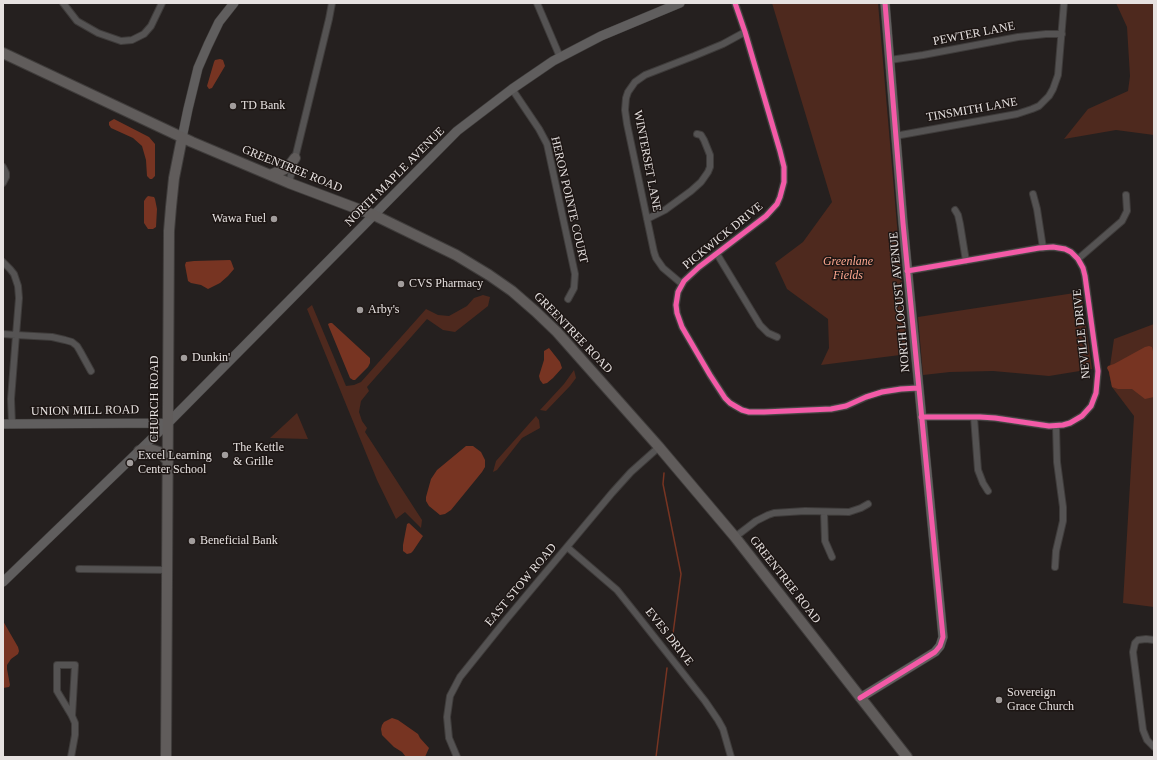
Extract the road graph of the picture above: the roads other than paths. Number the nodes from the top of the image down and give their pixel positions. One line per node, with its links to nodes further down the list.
1 (63, 3): 2 (street)
2 (162, 3)
3 (234, 3): 18 (street)
4 (332, 3): 19 (street)
5 (537, 3): 13 (street)
6 (680, 3): 13 (street, NORTH MAPLE AVENUE)
7 (735, 3): 10 (street, PICKWICK DRIVE)
8 (885, 3): 14 (street, NORTH LOCUST AVENUE)
9 (1064, 3): 11 (street, TINSMITH LANE)
10 (746, 32): 28 (street, WINTERSET LANE); 30 (street, PICKWICK DRIVE)
11 (1062, 34): 14 (street, PEWTER LANE); 17 (street, TINSMITH LANE)
12 (3, 53): 18 (main road, GREENTREE ROAD)
13 (560, 57): 15 (street, NORTH MAPLE AVENUE)
14 (890, 60): 17 (street, NORTH LOCUST AVENUE)
15 (512, 89): 27 (street, NORTH MAPLE AVENUE); 36 (street, HERON POINTE COURT)
16 (697, 134): 28 (street)
17 (895, 136): 34 (street, NORTH LOCUST AVENUE)
18 (182, 138): 21 (main road, GREENTREE ROAD); 44 (main road, CHURCH ROAD)
19 (295, 158): 21 (main road); 23 (street)
20 (3, 167): 22 (street)
21 (270, 175): 23 (main road, GREENTREE ROAD)
22 (3, 183)
23 (289, 183): 27 (main road, GREENTREE ROAD)
24 (1033, 194): 29 (street)
25 (1126, 194): 31 (street)
26 (955, 210): 32 (street)
27 (374, 215): 44 (street, NORTH MAPLE AVENUE); 47 (main road, GREENTREE ROAD)
28 (647, 219): 35 (street, WINTERSET LANE)
29 (1043, 248): 31 (street); 32 (street)
30 (717, 254): 35 (street, PICKWICK DRIVE); 39 (street)
31 (1078, 259): 46 (street, NEVILLE DRIVE)
32 (966, 261): 34 (street)
33 (3, 262): 38 (street)
34 (908, 271): 41 (street, NORTH LOCUST AVENUE)
35 (682, 284): 41 (street, PICKWICK DRIVE)
36 (568, 299)
37 (3, 334): 38 (street)
38 (16, 335): 40 (street); 45 (street)
39 (777, 337)
40 (91, 371)
41 (918, 388): 43 (street, NORTH LOCUST AVENUE)
42 (974, 416): 43 (street, NEVILLE DRIVE); 46 (street, NEVILLE DRIVE); 50 (street)
43 (921, 417): 61 (street, NORTH LOCUST AVENUE)
44 (168, 422): 45 (street, UNION MILL ROAD); 48 (street, NORTH MAPLE AVENUE); 49 (main road, CHURCH ROAD)
45 (7, 424)
46 (1056, 426): 56 (street)
47 (659, 447): 53 (main road, GREENTREE ROAD); 54 (street, EAST STOW ROAD)
48 (139, 451): 49 (main road); 59 (street, NORTH MAPLE AVENUE)
49 (168, 461): 58 (main road, CHURCH ROAD)
50 (988, 491)
51 (868, 504): 52 (street)
52 (824, 512): 53 (street); 55 (street)
53 (735, 537): 61 (main road, GREENTREE ROAD)
54 (567, 547): 66 (street, EAST STOW ROAD); 67 (street, EVES DRIVE)
55 (832, 557)
56 (1055, 567)
57 (78, 569): 58 (street)
58 (167, 570): 65 (main road, CHURCH ROAD)
59 (3, 582)
60 (1154, 640): 63 (street)
61 (860, 698): 68 (main road, GREENTREE ROAD)
62 (72, 716): 62 (street); 64 (street)
63 (1154, 747)
64 (71, 757)
65 (166, 757)
66 (457, 757)
67 (732, 757)
68 (907, 757)

